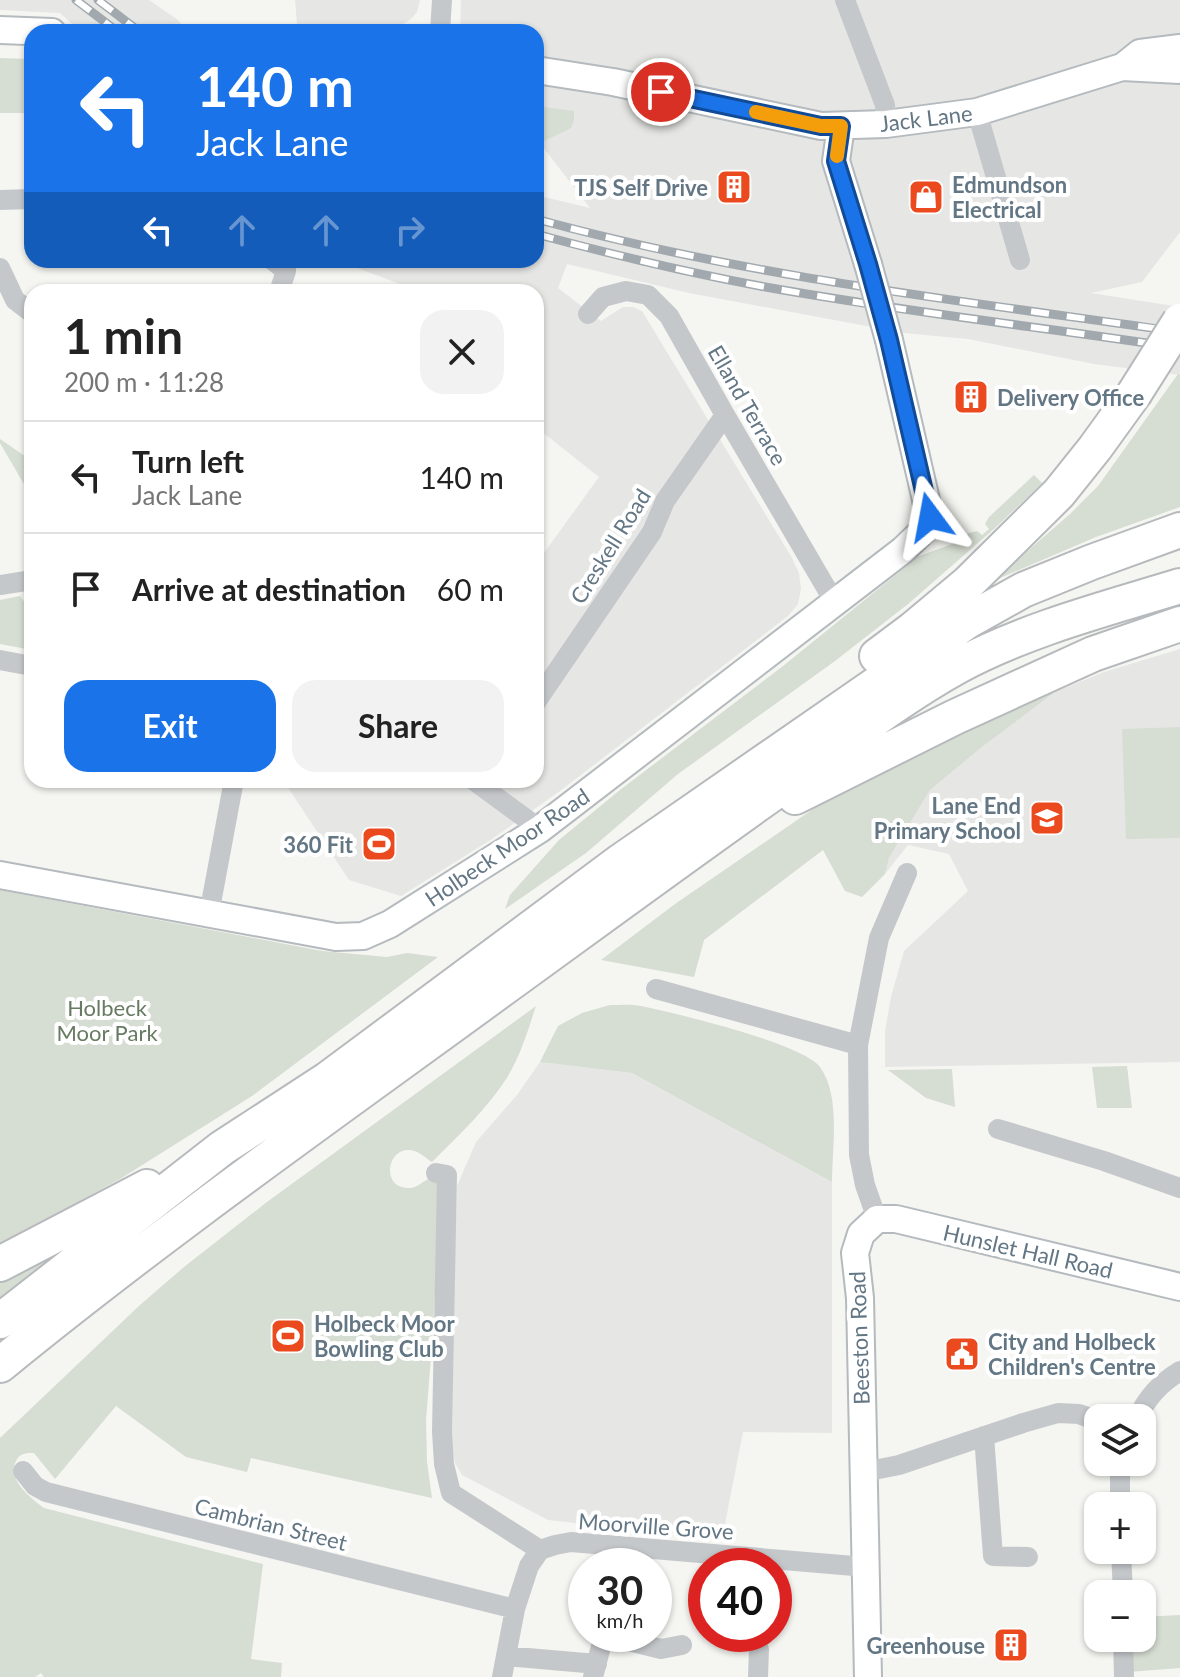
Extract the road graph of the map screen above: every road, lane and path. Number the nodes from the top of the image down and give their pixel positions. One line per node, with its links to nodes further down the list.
1 (442, 0): 3 (street)
2 (845, 0): 9 (street)
3 (440, 24)
4 (1180, 48): 5 (street, Jack Lane)
5 (1122, 67): 6 (street, Jack Lane); 8 (street, Jack Lane)
6 (1180, 70)
7 (544, 71): 10 (street, Jack Lane)
8 (977, 112): 9 (street, Jack Lane); 13 (street)
9 (886, 124): 10 (street, Jack Lane)
10 (841, 126): 23 (street, Holbeck Moor Road, bridge)
11 (24, 199): 12 (street)
12 (0, 200)
13 (1020, 260)
14 (0, 268): 15 (street)
15 (24, 307)
16 (588, 314): 18 (street, Elland Terrace)
17 (1180, 321): 31 (highway, bridge)
18 (725, 415): 23 (street, Elland Terrace); 27 (street, Creskell Road)
19 (1180, 530): 31 (highway)
20 (24, 581): 21 (street)
21 (0, 585)
22 (1180, 586): 34 (highway)
23 (835, 603): 30 (street, Holbeck Moor Road)
24 (1180, 624): 34 (highway)
25 (0, 660): 26 (street)
26 (24, 664)
27 (544, 690)
28 (233, 788): 35 (street)
29 (487, 788): 30 (street)
30 (540, 829): 35 (street, Holbeck Moor Road)
31 (638, 849): 39 (highway)
32 (907, 873): 37 (street)
33 (0, 875): 35 (street, Holbeck Moor Road)
34 (646, 884): 46 (highway)
35 (209, 914)
36 (656, 989): 37 (street)
37 (858, 1045): 42 (street)
38 (998, 1129): 41 (street)
39 (222, 1148): 43 (highway); 45 (highway)
40 (436, 1173): 53 (street)
41 (1180, 1188)
42 (877, 1219): 44 (street, Hunslet Hall Road); 52 (street, Beeston Road)
43 (0, 1264)
44 (1180, 1287)
45 (0, 1321)
46 (0, 1365)
47 (1180, 1371): 48 (street)
48 (1146, 1404)
49 (1084, 1416): 50 (street)
50 (984, 1436): 52 (street); 54 (street)
51 (23, 1471): 56 (street, Cambrian Street)
52 (864, 1472): 55 (street, Beeston Road)
53 (540, 1550): 55 (street, Moorville Grove); 56 (street)
54 (1028, 1557)
55 (866, 1567): 65 (street, Beeston Road)
56 (515, 1609): 61 (street)
57 (682, 1645): 58 (street)
58 (672, 1647)
59 (759, 1652): 64 (street)
60 (1123, 1652): 66 (street)
61 (506, 1656): 62 (street); 63 (street)
62 (595, 1670)
63 (502, 1677)
64 (758, 1677)
65 (868, 1677)
66 (1124, 1677)

